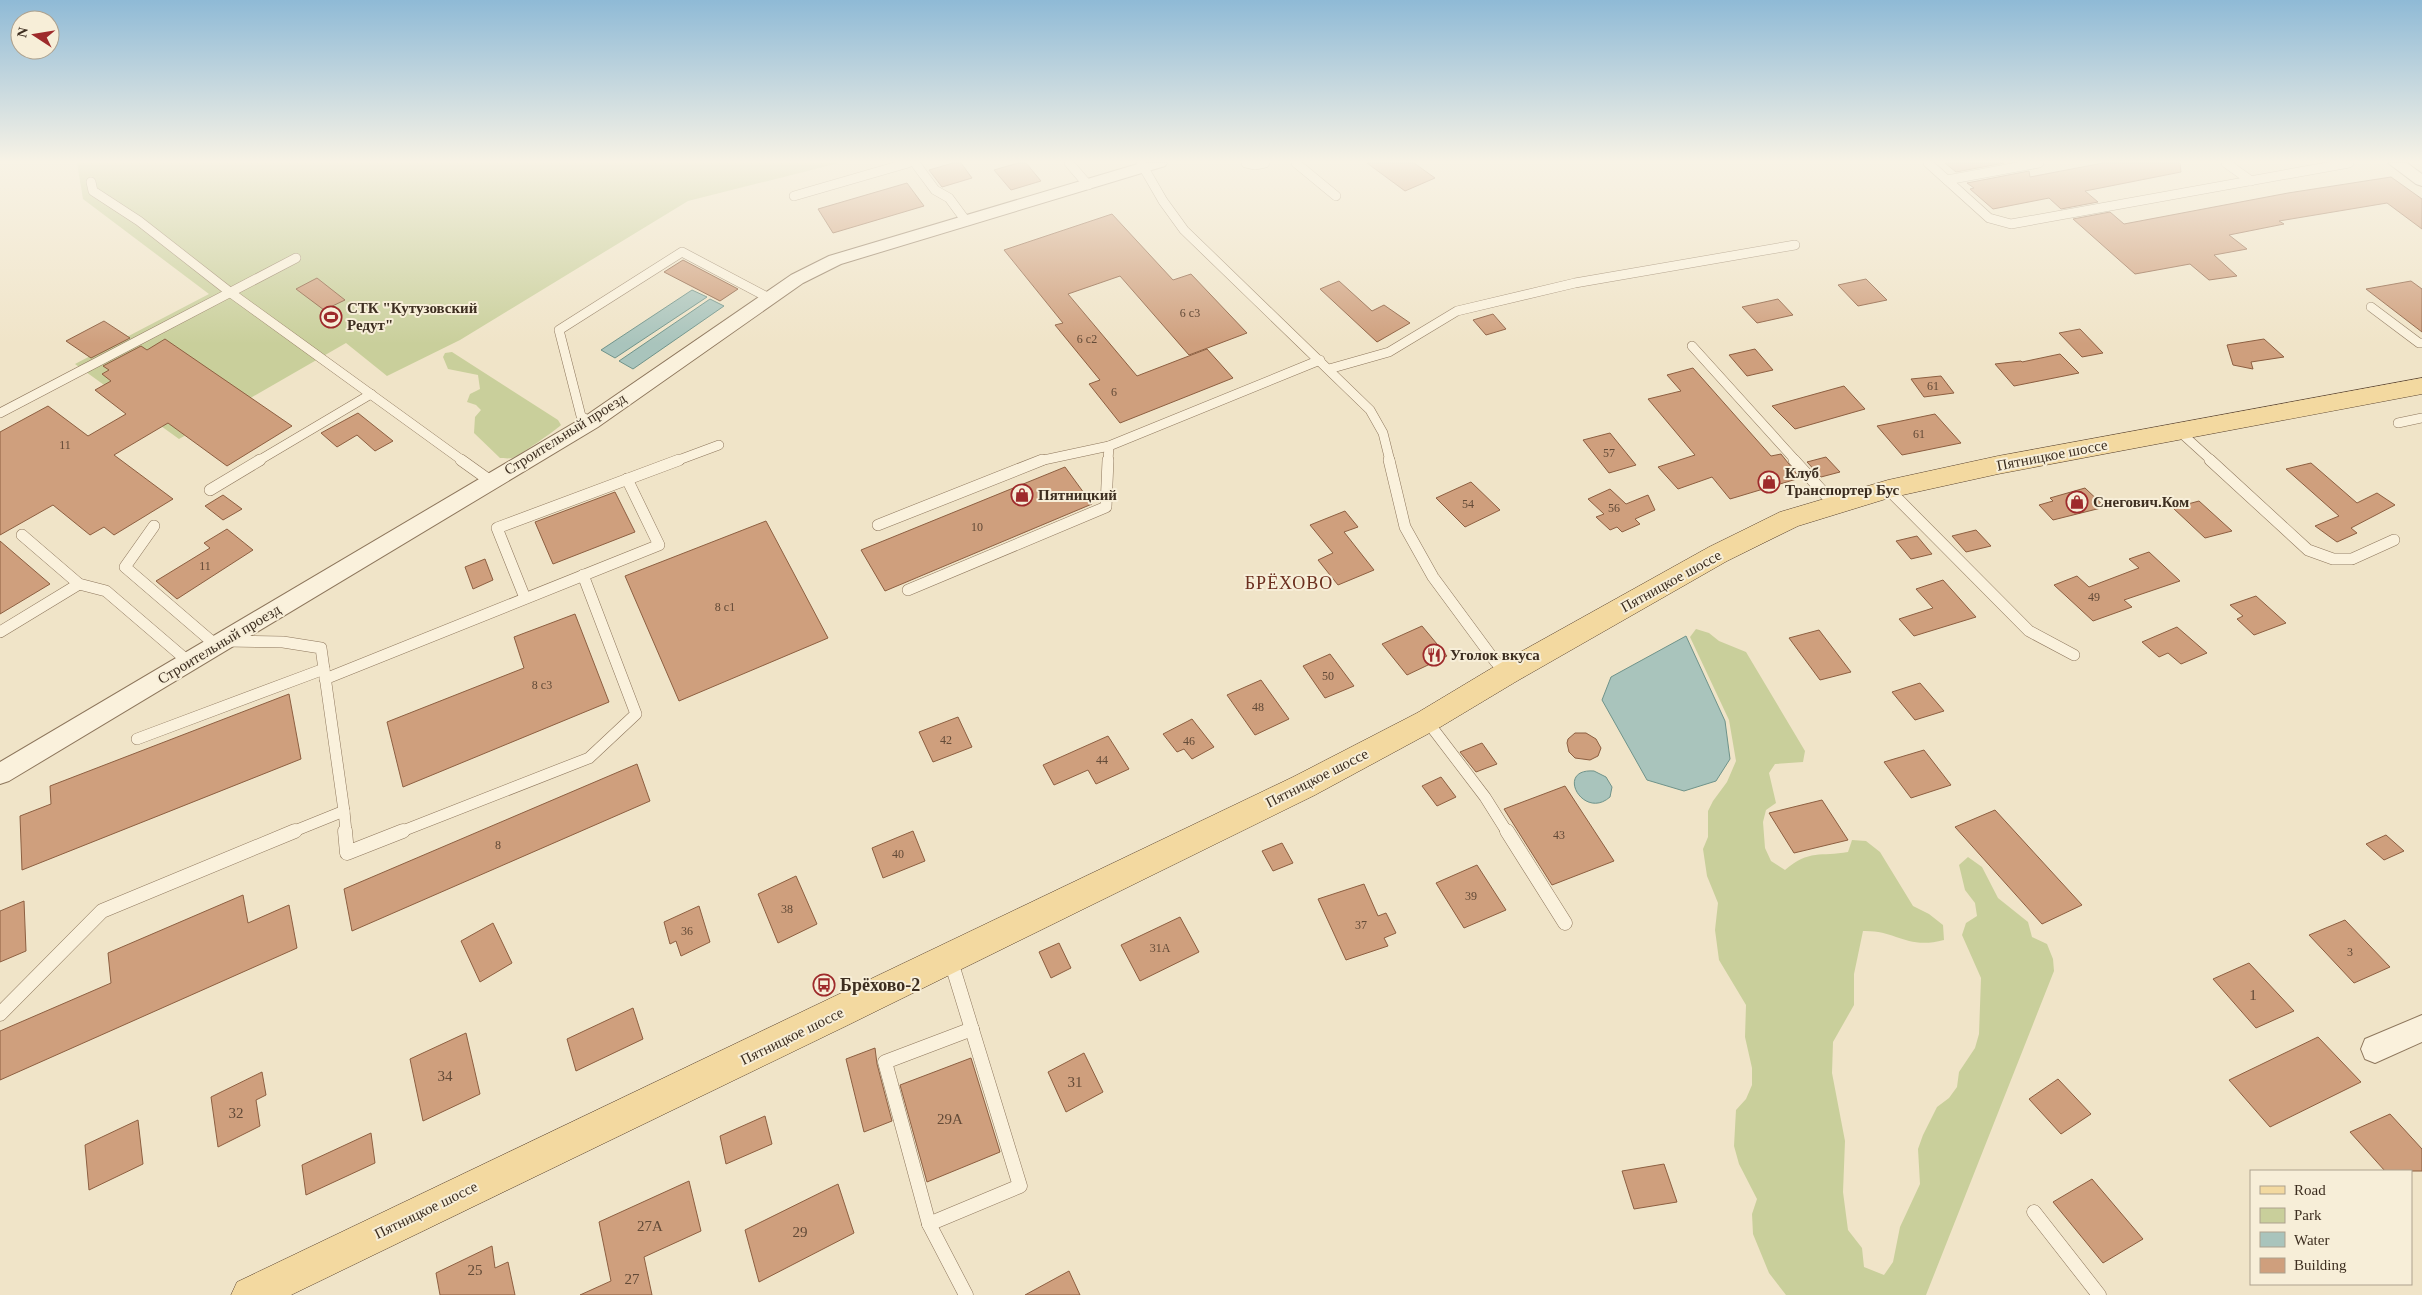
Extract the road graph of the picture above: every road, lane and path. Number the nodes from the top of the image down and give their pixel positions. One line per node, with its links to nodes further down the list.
1 (142, 223): 6 (lane)
2 (958, 223): 7 (street, Строительный проезд)
3 (1179, 223): 11 (lane)
4 (1795, 245): 12 (lane)
5 (296, 258): 6 (lane)
6 (231, 293): 14 (lane); 15 (lane)
7 (770, 298): 17 (street, Строительный проезд); 17 (lane)
8 (2371, 306): 9 (lane)
9 (2422, 343)
10 (1692, 346): 26 (lane)
11 (1320, 360): 12 (lane); 21 (lane)
12 (1329, 368): 39 (lane)
13 (2422, 386): 19 (main road, Пятницкое шоссе)
14 (370, 394): 23 (lane); 25 (lane)
15 (0, 412)
16 (2422, 418): 18 (lane)
17 (590, 422): 23 (street, Строительный проезд)
18 (2398, 423)
19 (2179, 431): 24 (main road, Пятницкое шоссе); 30 (lane)
20 (719, 445): 22 (lane)
21 (1109, 446): 27 (lane); 33 (lane)
22 (627, 479): 31 (lane); 34 (lane)
23 (489, 480): 36 (street, Строительный проезд)
24 (1888, 489): 26 (main road, Пятницкое шоссе); 37 (lane)
25 (210, 490)
26 (1834, 504): 39 (main road, Пятницкое шоссе)
27 (878, 525)
28 (154, 526): 36 (lane)
29 (22, 535): 32 (lane)
30 (2394, 540)
31 (583, 575): 34 (lane); 44 (lane)
32 (79, 584): 35 (lane); 38 (lane)
33 (908, 590)
34 (525, 598): 40 (lane)
35 (0, 632)
36 (222, 644): 38 (street, Строительный проезд); 40 (lane)
37 (2074, 655)
38 (190, 662): 43 (street, Строительный проезд)
39 (1507, 673): 41 (main road, Пятницкое шоссе)
40 (324, 674): 42 (lane); 44 (lane)
41 (1426, 721): 45 (lane); 46 (main road, Пятницкое шоссе)
42 (138, 739)
43 (0, 774)
44 (344, 811): 47 (lane)
45 (1564, 923)
46 (950, 958): 49 (lane); 53 (main road, Пятницкое шоссе)
47 (0, 1014)
48 (2422, 1028): 50 (street)
49 (972, 1029): 52 (lane); 52 (lane)
50 (2375, 1049)
51 (2034, 1212): 55 (lane)
52 (929, 1224): 54 (lane)
53 (250, 1295)
54 (966, 1295)
55 (2099, 1295)

